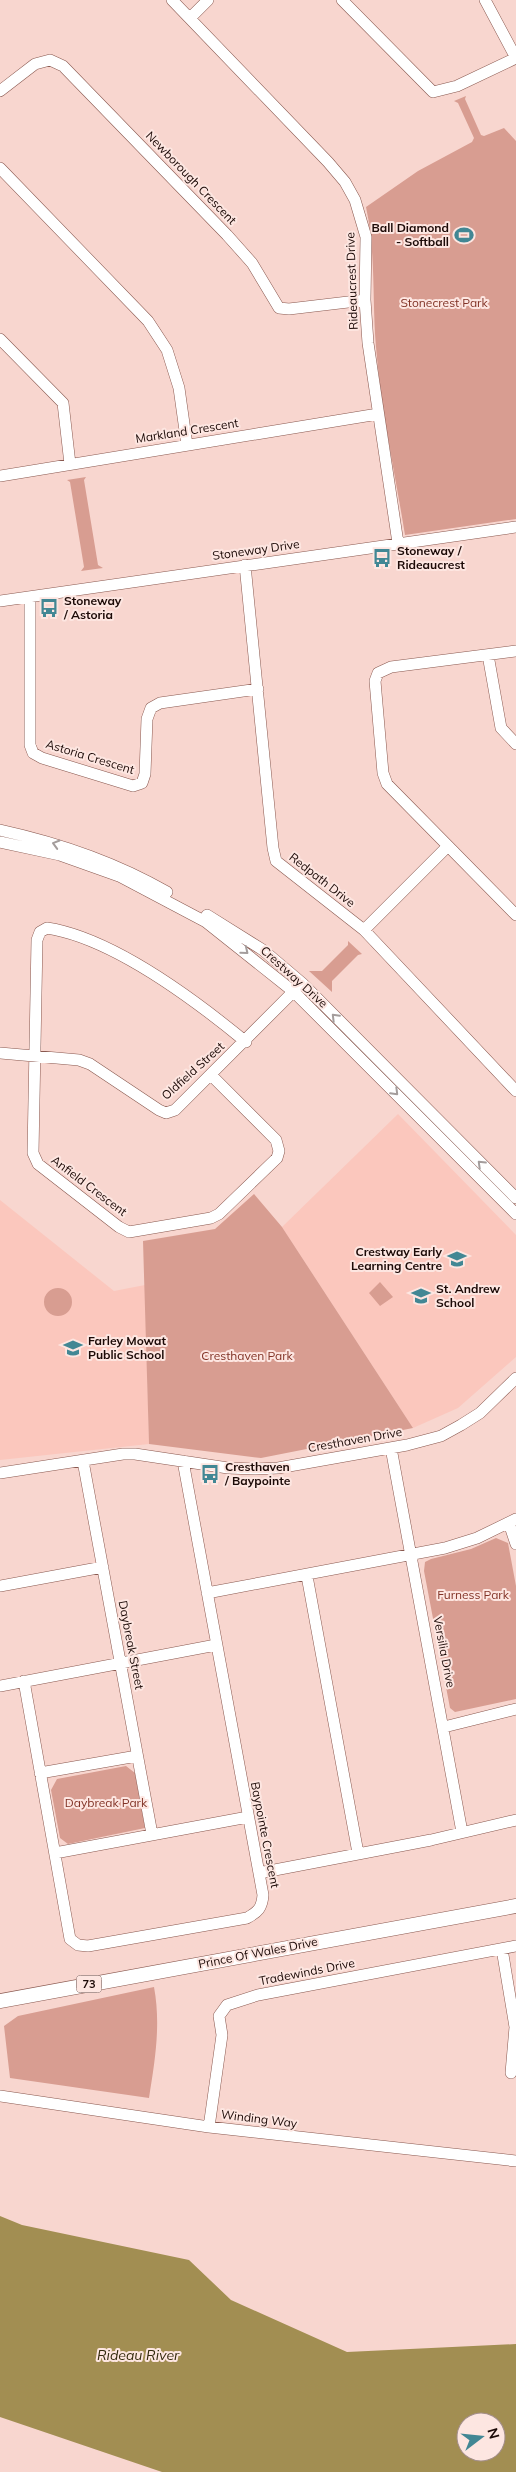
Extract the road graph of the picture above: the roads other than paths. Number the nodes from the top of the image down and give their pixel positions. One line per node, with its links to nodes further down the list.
1 (172, 0): 5 (street, Rideaucrest Drive)
2 (208, 0): 5 (street)
3 (342, 0): 6 (street)
4 (485, 0): 6 (street)
5 (190, 18): 9 (street, Rideaucrest Drive)
6 (516, 58)
7 (0, 91): 9 (street, Newborough Crescent)
8 (0, 168): 12 (street)
9 (365, 300): 11 (street, Rideaucrest Drive)
10 (0, 339): 13 (street)
11 (378, 414): 12 (street, Markland Crescent); 16 (street, Rideaucrest Drive)
12 (187, 445): 13 (street, Markland Crescent)
13 (70, 464): 14 (street, Markland Crescent)
14 (0, 476)
15 (516, 527): 16 (street, Stoneway Drive)
16 (398, 543): 17 (street, Stoneway Drive)
17 (245, 565): 18 (street, Stoneway Drive); 22 (street, Redpath Drive)
18 (30, 597): 19 (street, Stoneway Drive); 22 (street, Astoria Crescent)
19 (0, 601)
20 (516, 651): 21 (street)
21 (488, 655): 23 (street); 26 (street)
22 (258, 689): 28 (street, Redpath Drive)
23 (516, 744)
24 (0, 830): 29 (street, Crestway Drive, one-way to 24)
25 (0, 842): 30 (street, Crestway Drive, one-way to 30)
26 (448, 846): 27 (street); 28 (street)
27 (516, 915)
28 (364, 930): 35 (street, Redpath Drive)
29 (302, 983): 30 (street, Oldfield Street); 36 (street, Crestway Drive, one-way to 29)
30 (294, 992): 31 (street, Oldfield Street); 37 (street, Crestway Drive, one-way to 37)
31 (246, 1042): 33 (street); 34 (street, Oldfield Street)
32 (0, 1053): 33 (street, Oldfield Street)
33 (36, 1056): 34 (street, Oldfield Street); 34 (street, Anfield Crescent)
34 (211, 1075)
35 (516, 1090)
36 (516, 1198)
37 (516, 1214)
38 (516, 1378): 39 (street, Cresthaven Drive)
39 (391, 1448): 40 (street, Cresthaven Drive); 45 (street, Versilia Drive)
40 (183, 1460): 41 (street, Cresthaven Drive); 49 (street, Baypointe Crescent)
41 (84, 1461): 42 (street, Cresthaven Drive); 46 (street, Daybreak Street)
42 (0, 1472)
43 (513, 1521): 44 (street); 45 (street)
44 (516, 1544)
45 (411, 1555): 47 (street); 55 (street, Versilia Drive)
46 (102, 1567): 48 (street); 51 (street, Daybreak Street)
47 (308, 1576): 49 (street); 62 (street)
48 (0, 1586)
49 (207, 1594): 50 (street, Baypointe Crescent)
50 (216, 1645): 51 (street); 58 (street, Baypointe Crescent)
51 (121, 1662): 52 (street); 56 (street, Daybreak Street)
52 (24, 1681): 53 (street); 57 (street, Baypointe Crescent)
53 (0, 1686)
54 (516, 1709): 55 (street)
55 (444, 1727): 60 (street, Versilia Drive)
56 (137, 1756): 57 (street); 61 (street, Daybreak Street)
57 (40, 1774): 63 (street, Baypointe Crescent)
58 (248, 1817): 61 (street); 64 (street, Baypointe Crescent)
59 (516, 1820): 60 (street)
60 (462, 1832): 62 (street)
61 (152, 1834): 63 (street)
62 (358, 1853): 64 (street)
63 (55, 1854): 64 (street, Baypointe Crescent)
64 (259, 1874)
65 (516, 1906): 68 (main road, Prince Of Wales Drive / 73)
66 (516, 1946): 67 (street, Tradewinds Drive)
67 (502, 1949): 69 (street); 71 (street, Tradewinds Drive)
68 (0, 2001)
69 (511, 2073)
70 (0, 2096): 71 (street, Winding Way)
71 (209, 2127): 72 (street, Winding Way)
72 (516, 2160)

